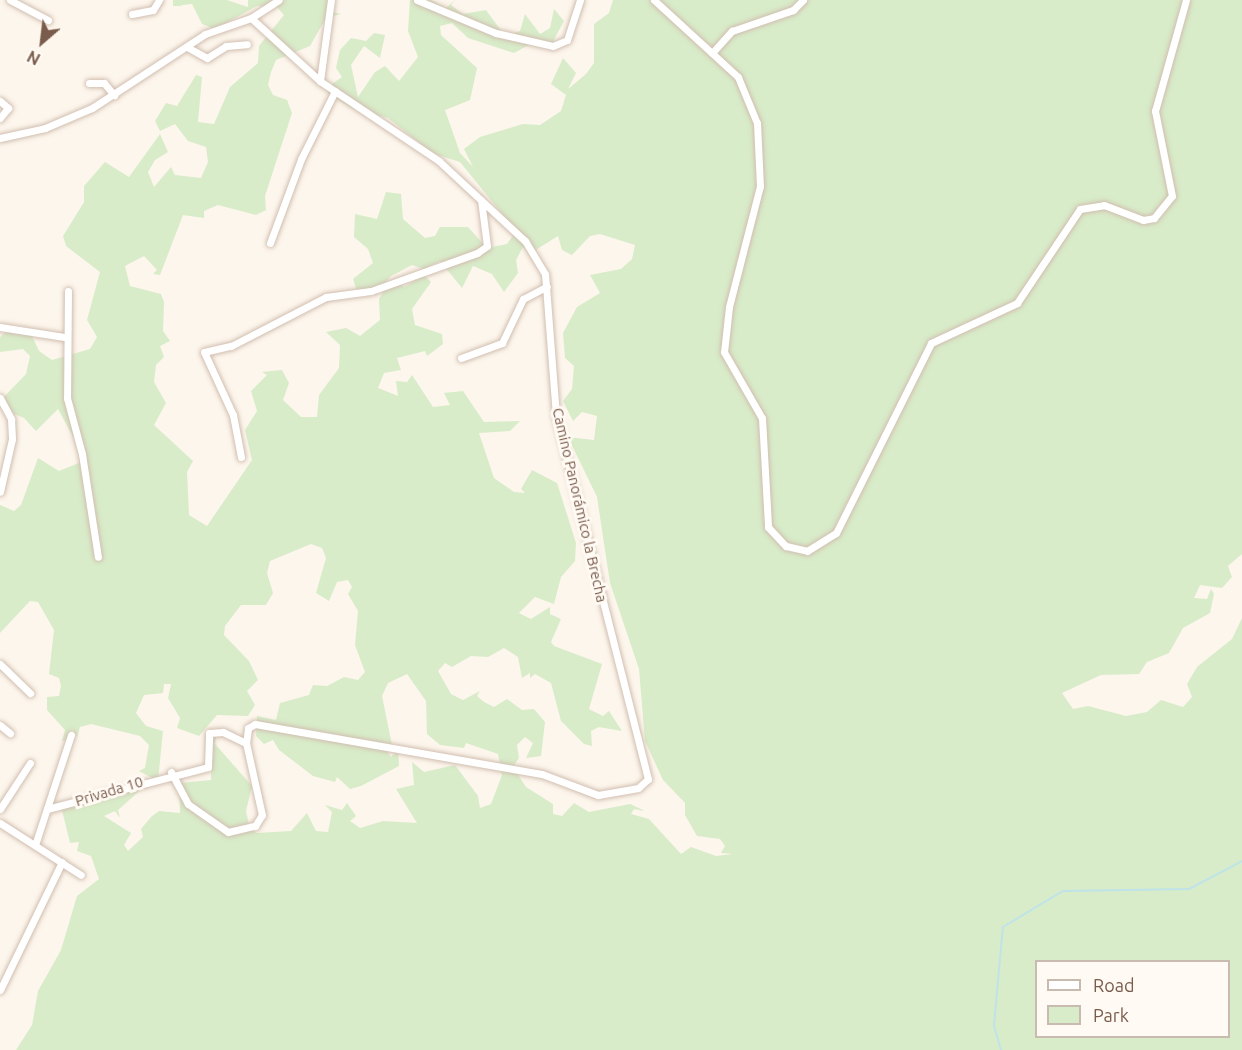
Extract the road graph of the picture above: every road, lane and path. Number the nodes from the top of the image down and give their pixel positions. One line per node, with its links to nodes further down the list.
1 (10, 0): 12 (street)
2 (159, 0): 10 (street)
3 (279, 0): 11 (street)
4 (331, 0): 16 (street)
5 (417, 0): 6 (street)
6 (580, 0)
7 (654, 0): 15 (street)
8 (803, 0): 15 (street)
9 (1186, 0): 15 (street)
10 (132, 14)
11 (251, 18): 14 (street); 16 (street, Camino Panorámico la Brecha)
12 (48, 20)
13 (247, 44): 14 (street)
14 (187, 47): 19 (street)
15 (712, 53)
16 (320, 81): 18 (street, Camino Panorámico la Brecha)
17 (89, 83): 19 (street)
18 (335, 91): 23 (street, Camino Panorámico la Brecha); 24 (street)
19 (114, 95): 22 (street)
20 (0, 101): 21 (street)
21 (0, 118)
22 (0, 138)
23 (481, 200): 25 (street, Camino Panorámico la Brecha); 31 (street)
24 (270, 243)
25 (546, 286): 29 (street); 39 (street, Camino Panorámico la Brecha)
26 (68, 291): 28 (street)
27 (0, 327): 28 (street)
28 (64, 337): 33 (street)
29 (461, 358)
30 (0, 398): 32 (street)
31 (241, 457)
32 (0, 492)
33 (98, 557)
34 (0, 664): 35 (street)
35 (30, 693)
36 (0, 725): 37 (street)
37 (10, 733)
38 (71, 735): 43 (street, Privada 10)
39 (246, 743): 41 (street, Privada 10); 41 (street)
40 (30, 763): 42 (street)
41 (171, 772): 43 (street, Privada 10)
42 (0, 809)
43 (47, 809): 45 (street, Privada 10)
44 (0, 823): 45 (street)
45 (35, 845): 46 (street)
46 (62, 862): 47 (street); 48 (street)
47 (81, 875)
48 (0, 990)

